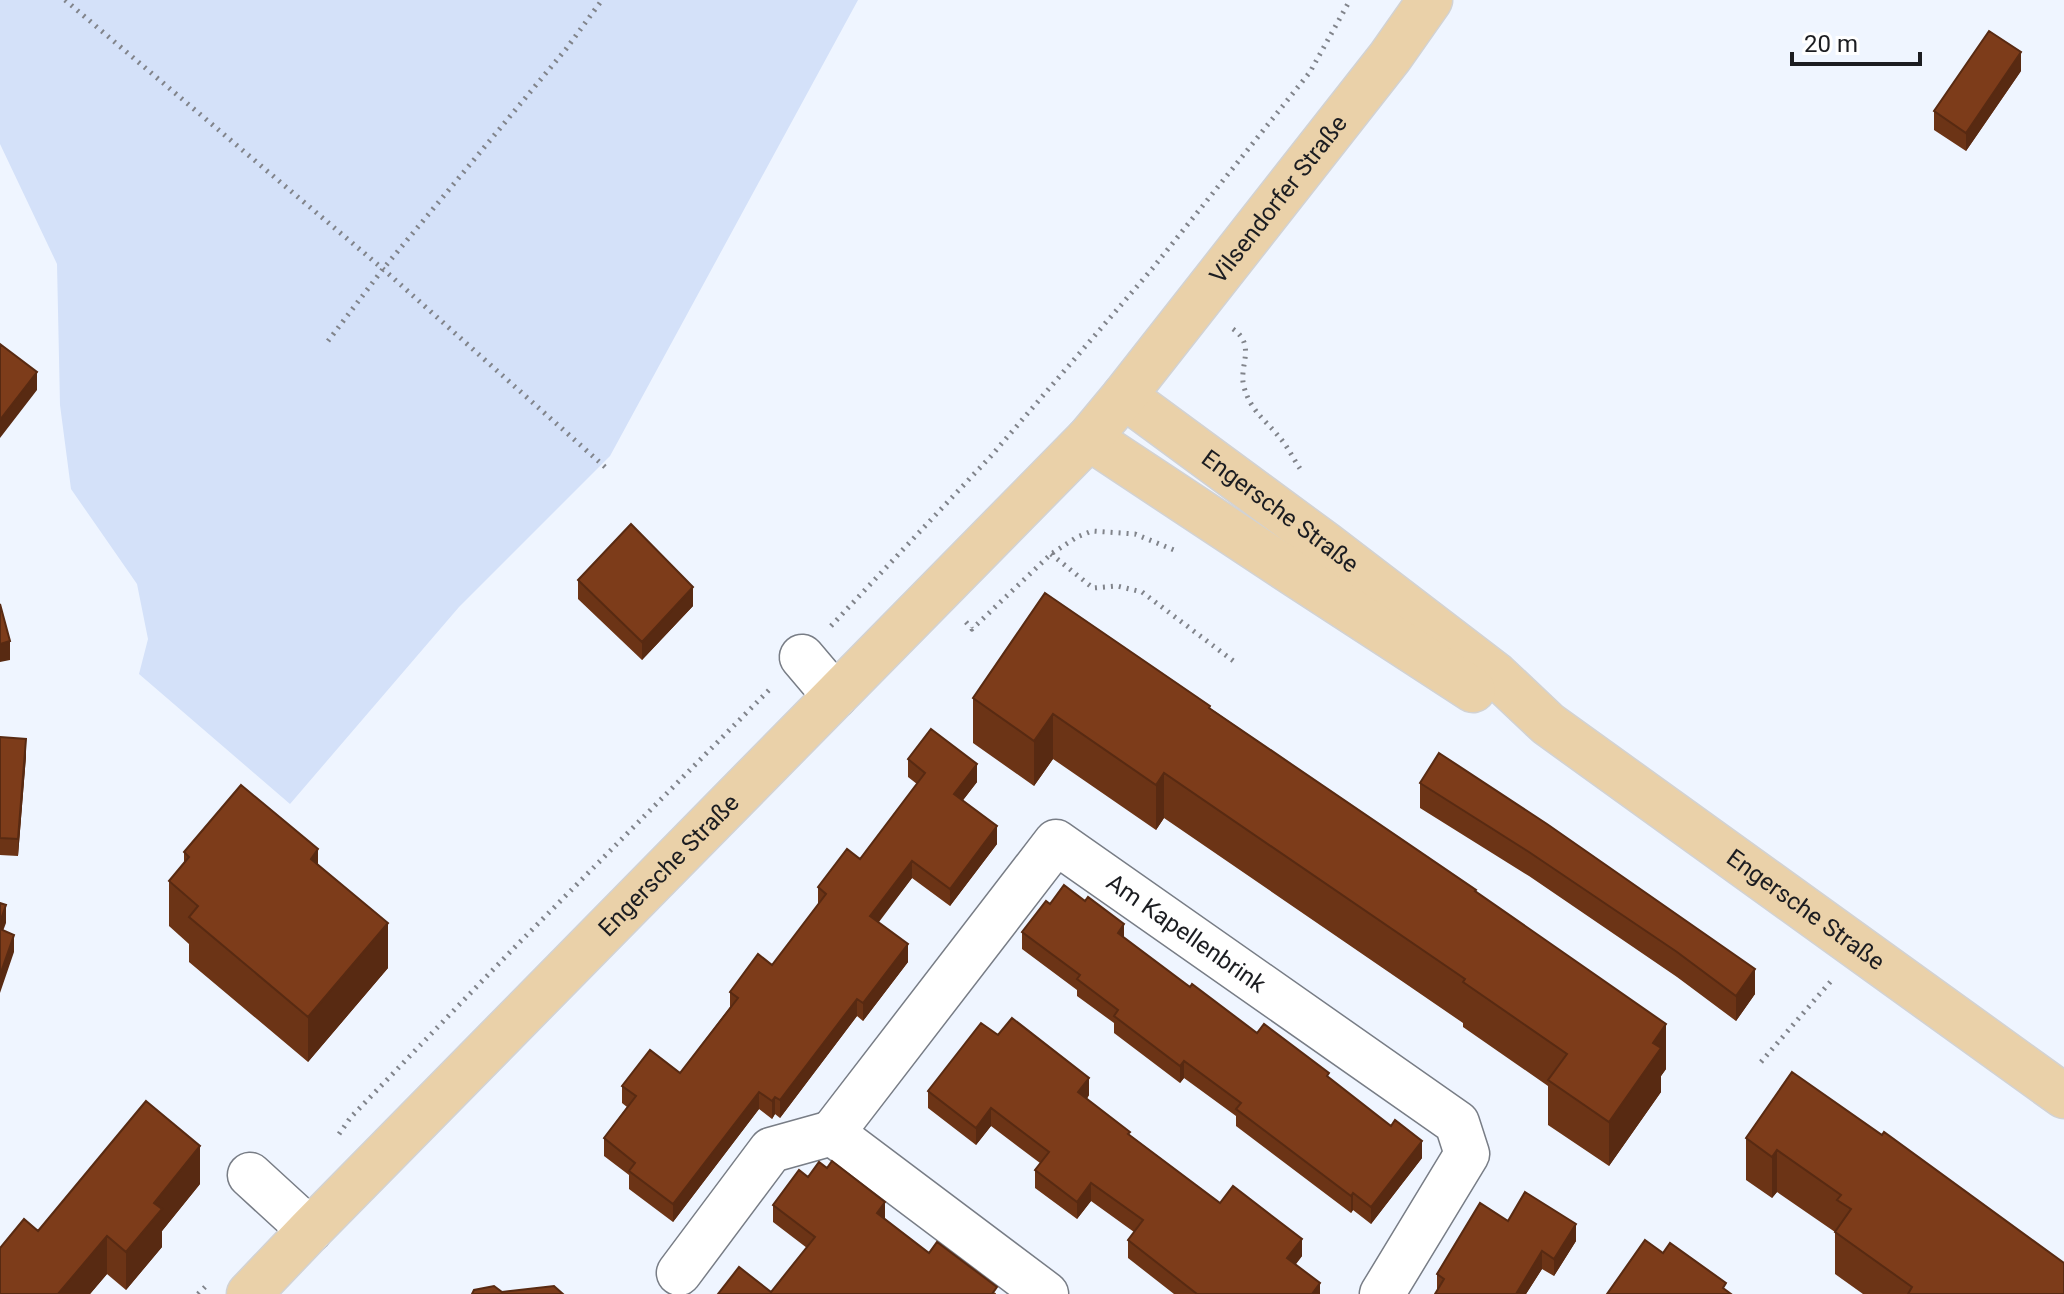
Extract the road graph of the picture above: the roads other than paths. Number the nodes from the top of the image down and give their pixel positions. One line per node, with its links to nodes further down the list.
1 (1430, 0): 2 (main road, Vilsendorfer Straße)
2 (1124, 396): 3 (main road, Engersche Straße); 6 (main road, Engersche Straße)
3 (1089, 438): 5 (main road, Engersche Straße); 6 (main road, Engersche Straße)
4 (802, 657): 5 (street)
5 (835, 696): 10 (main road, Engersche Straße)
6 (1548, 724): 7 (main road, Engersche Straße)
7 (2064, 1096)
8 (832, 1133): 11 (street); 12 (street); 14 (street, Am Kapellenbrink)
9 (250, 1175): 10 (street)
10 (310, 1230): 13 (main road, Engersche Straße)
11 (679, 1273)
12 (1043, 1293)
13 (249, 1294)
14 (1382, 1294)

